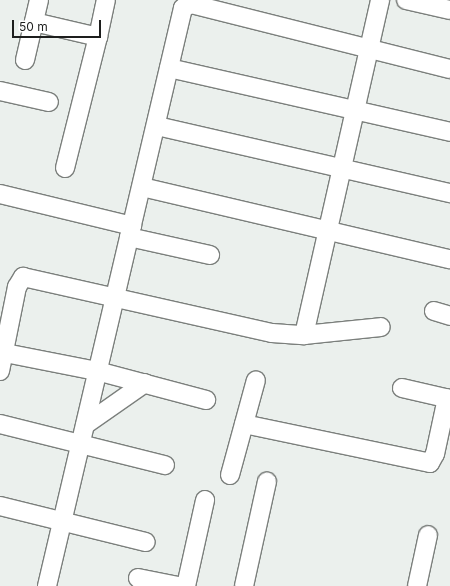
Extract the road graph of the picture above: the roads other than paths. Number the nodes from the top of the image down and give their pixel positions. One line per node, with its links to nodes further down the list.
1 (39, 0): 6 (street)
2 (106, 0): 7 (street)
3 (380, 0): 8 (street)
4 (406, 0): 5 (street)
5 (450, 10)
6 (34, 22): 7 (street); 9 (street)
7 (98, 37): 17 (street)
8 (370, 47): 10 (street); 11 (street); 14 (street)
9 (25, 60)
10 (169, 68): 14 (street); 15 (street)
11 (450, 69)
12 (0, 91): 13 (street)
13 (50, 102)
14 (354, 110): 16 (street); 18 (street)
15 (157, 126): 18 (street); 19 (street)
16 (450, 132)
17 (65, 168)
18 (341, 168): 20 (street); 22 (street)
19 (142, 187): 22 (street); 23 (street)
20 (450, 193)
21 (0, 194): 23 (street)
22 (326, 228): 25 (street); 28 (street)
23 (131, 232): 24 (street); 26 (street)
24 (210, 255)
25 (450, 259)
26 (114, 296): 28 (street); 29 (street); 30 (street)
27 (381, 327): 28 (street)
28 (304, 335)
29 (2, 352): 30 (street); 31 (street)
30 (97, 370): 33 (street); 39 (street)
31 (0, 371)
32 (256, 380): 38 (street)
33 (145, 383): 36 (street); 39 (street)
34 (402, 388): 35 (street)
35 (449, 398): 38 (street)
36 (206, 400)
37 (0, 424): 40 (street)
38 (244, 424): 42 (street)
39 (84, 425): 40 (street)
40 (80, 443): 41 (street); 46 (street)
41 (165, 465)
42 (230, 475)
43 (267, 481): 53 (street)
44 (205, 500): 52 (street)
45 (0, 506): 46 (street)
46 (62, 521): 48 (street); 50 (street)
47 (428, 535): 54 (street)
48 (146, 542)
49 (138, 578): 51 (street)
50 (47, 586)
51 (178, 586)
52 (186, 586)
53 (244, 586)
54 (417, 586)

